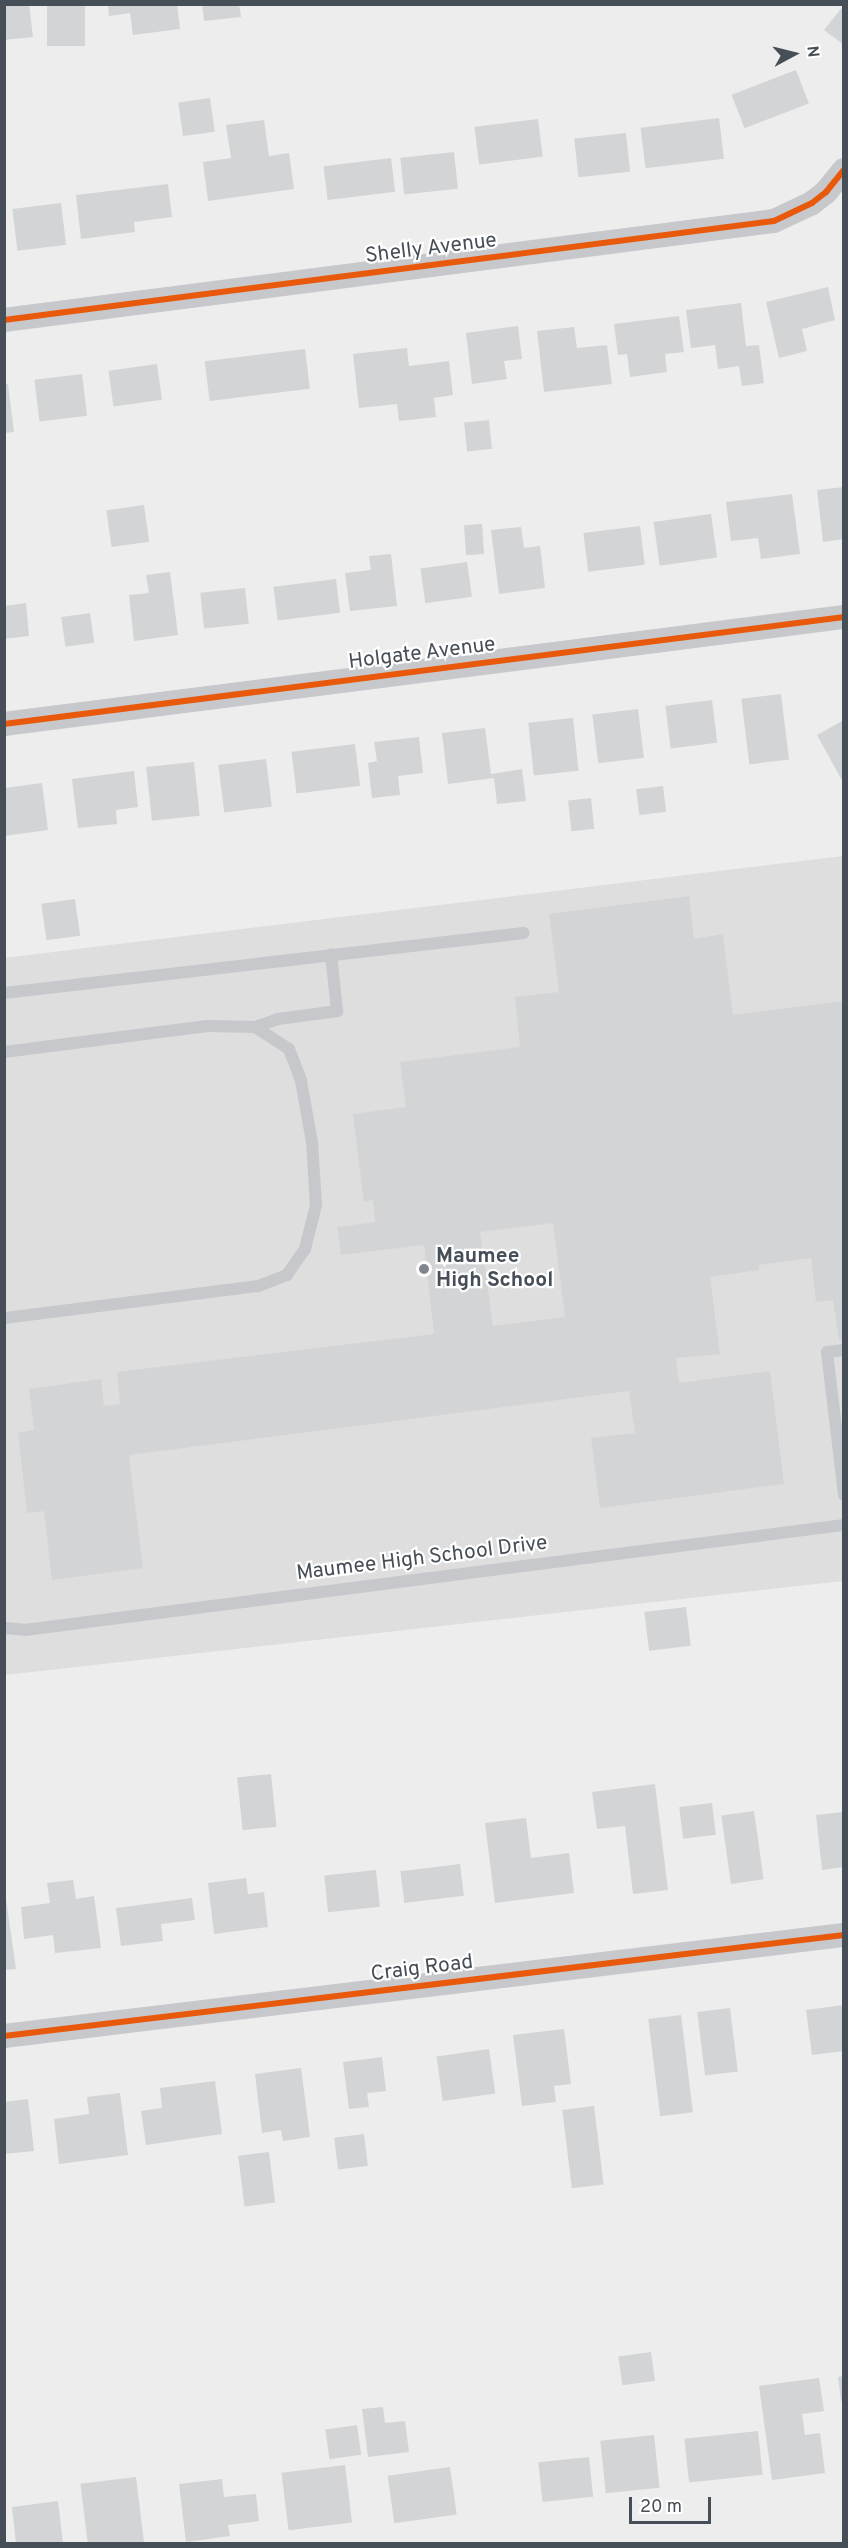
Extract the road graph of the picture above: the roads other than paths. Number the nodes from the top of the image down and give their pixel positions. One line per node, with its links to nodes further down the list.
1 (843, 170): 2 (street, Shelly Avenue)
2 (4, 320)
3 (843, 617): 4 (street, Holgate Avenue)
4 (4, 724)
5 (524, 933): 6 (lane)
6 (331, 954): 7 (lane); 8 (lane)
7 (4, 993)
8 (255, 1027): 9 (lane); 10 (lane)
9 (4, 1052)
10 (4, 1318)
11 (843, 1350): 12 (lane)
12 (843, 1495)
13 (843, 1525): 14 (lane, Maumee High School Drive)
14 (4, 1628)
15 (843, 1935): 16 (street, Craig Road)
16 (4, 2036)

